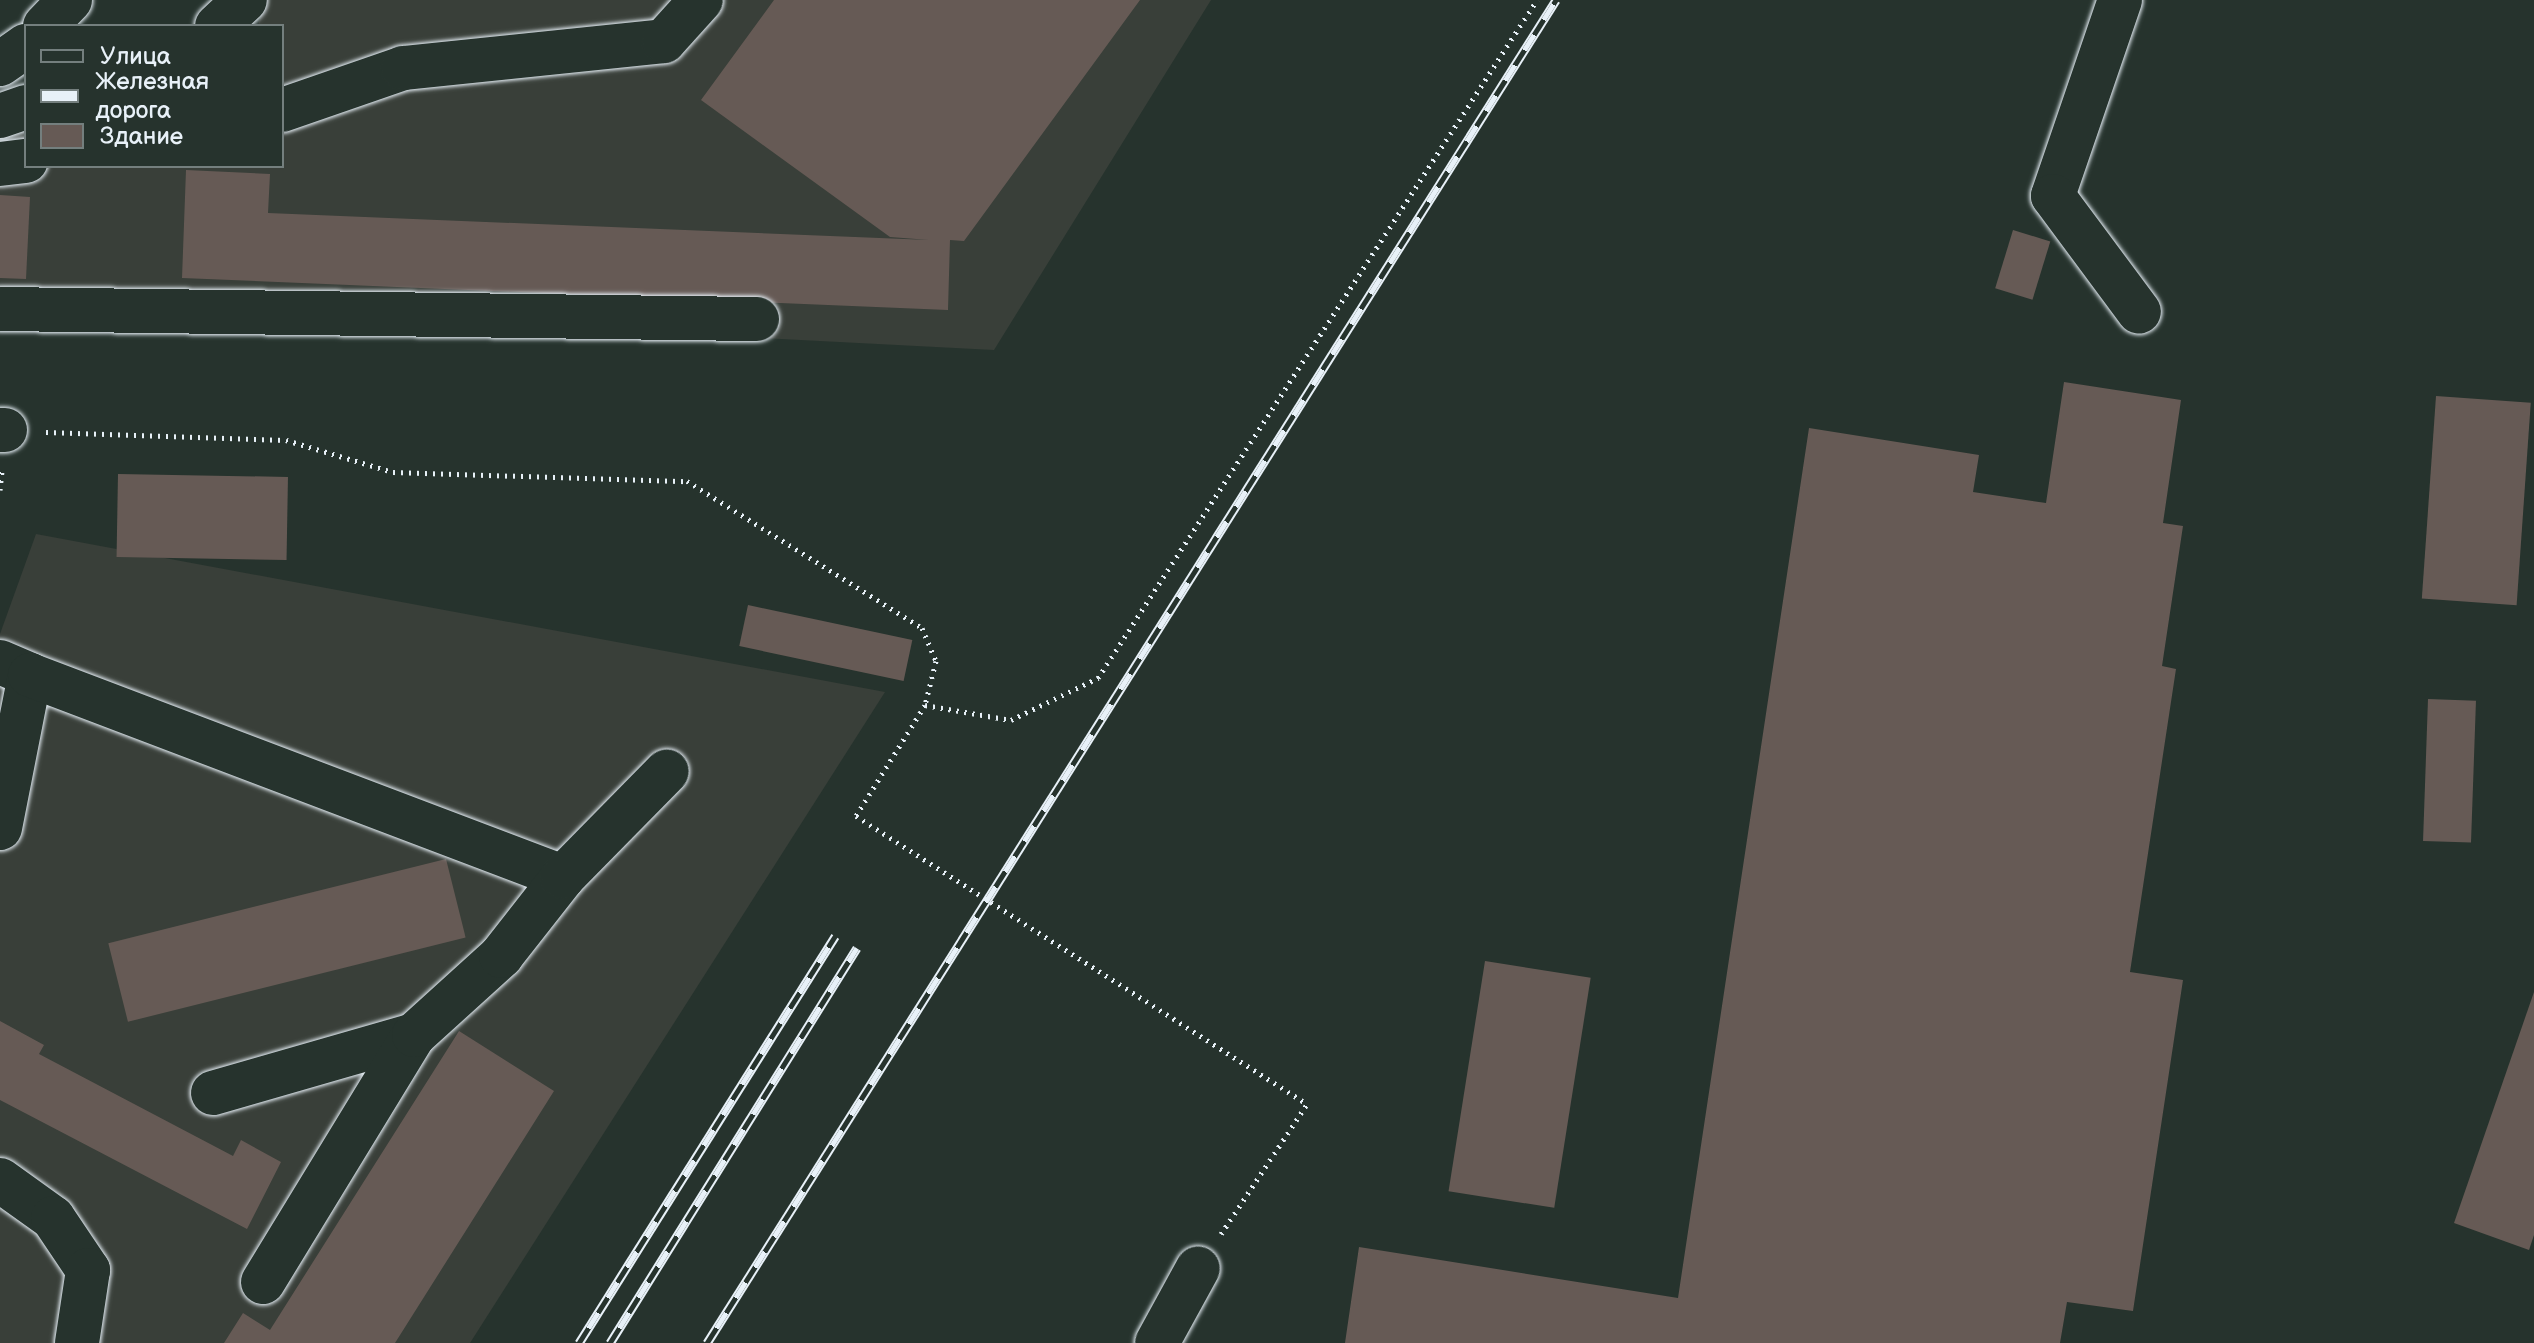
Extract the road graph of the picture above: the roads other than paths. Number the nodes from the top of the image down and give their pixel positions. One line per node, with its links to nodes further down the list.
1 (70, 0): 5 (lane)
2 (245, 0): 6 (lane)
3 (701, 0): 10 (lane)
4 (2120, 0): 15 (lane)
5 (47, 24)
6 (219, 24)
7 (24, 47): 8 (lane)
8 (0, 64)
9 (24, 108): 11 (lane)
10 (284, 109)
11 (0, 116)
12 (24, 161): 13 (lane)
13 (0, 164)
14 (0, 309): 16 (lane)
15 (2139, 312)
16 (757, 319)
17 (15, 669): 19 (lane); 20 (lane)
18 (667, 771): 20 (lane)
19 (0, 828)
20 (563, 877): 21 (lane)
21 (414, 1035): 22 (lane); 25 (lane)
22 (213, 1093)
23 (0, 1180): 26 (lane)
24 (1198, 1268): 27 (lane)
25 (263, 1282)
26 (77, 1343)
27 (1157, 1343)

